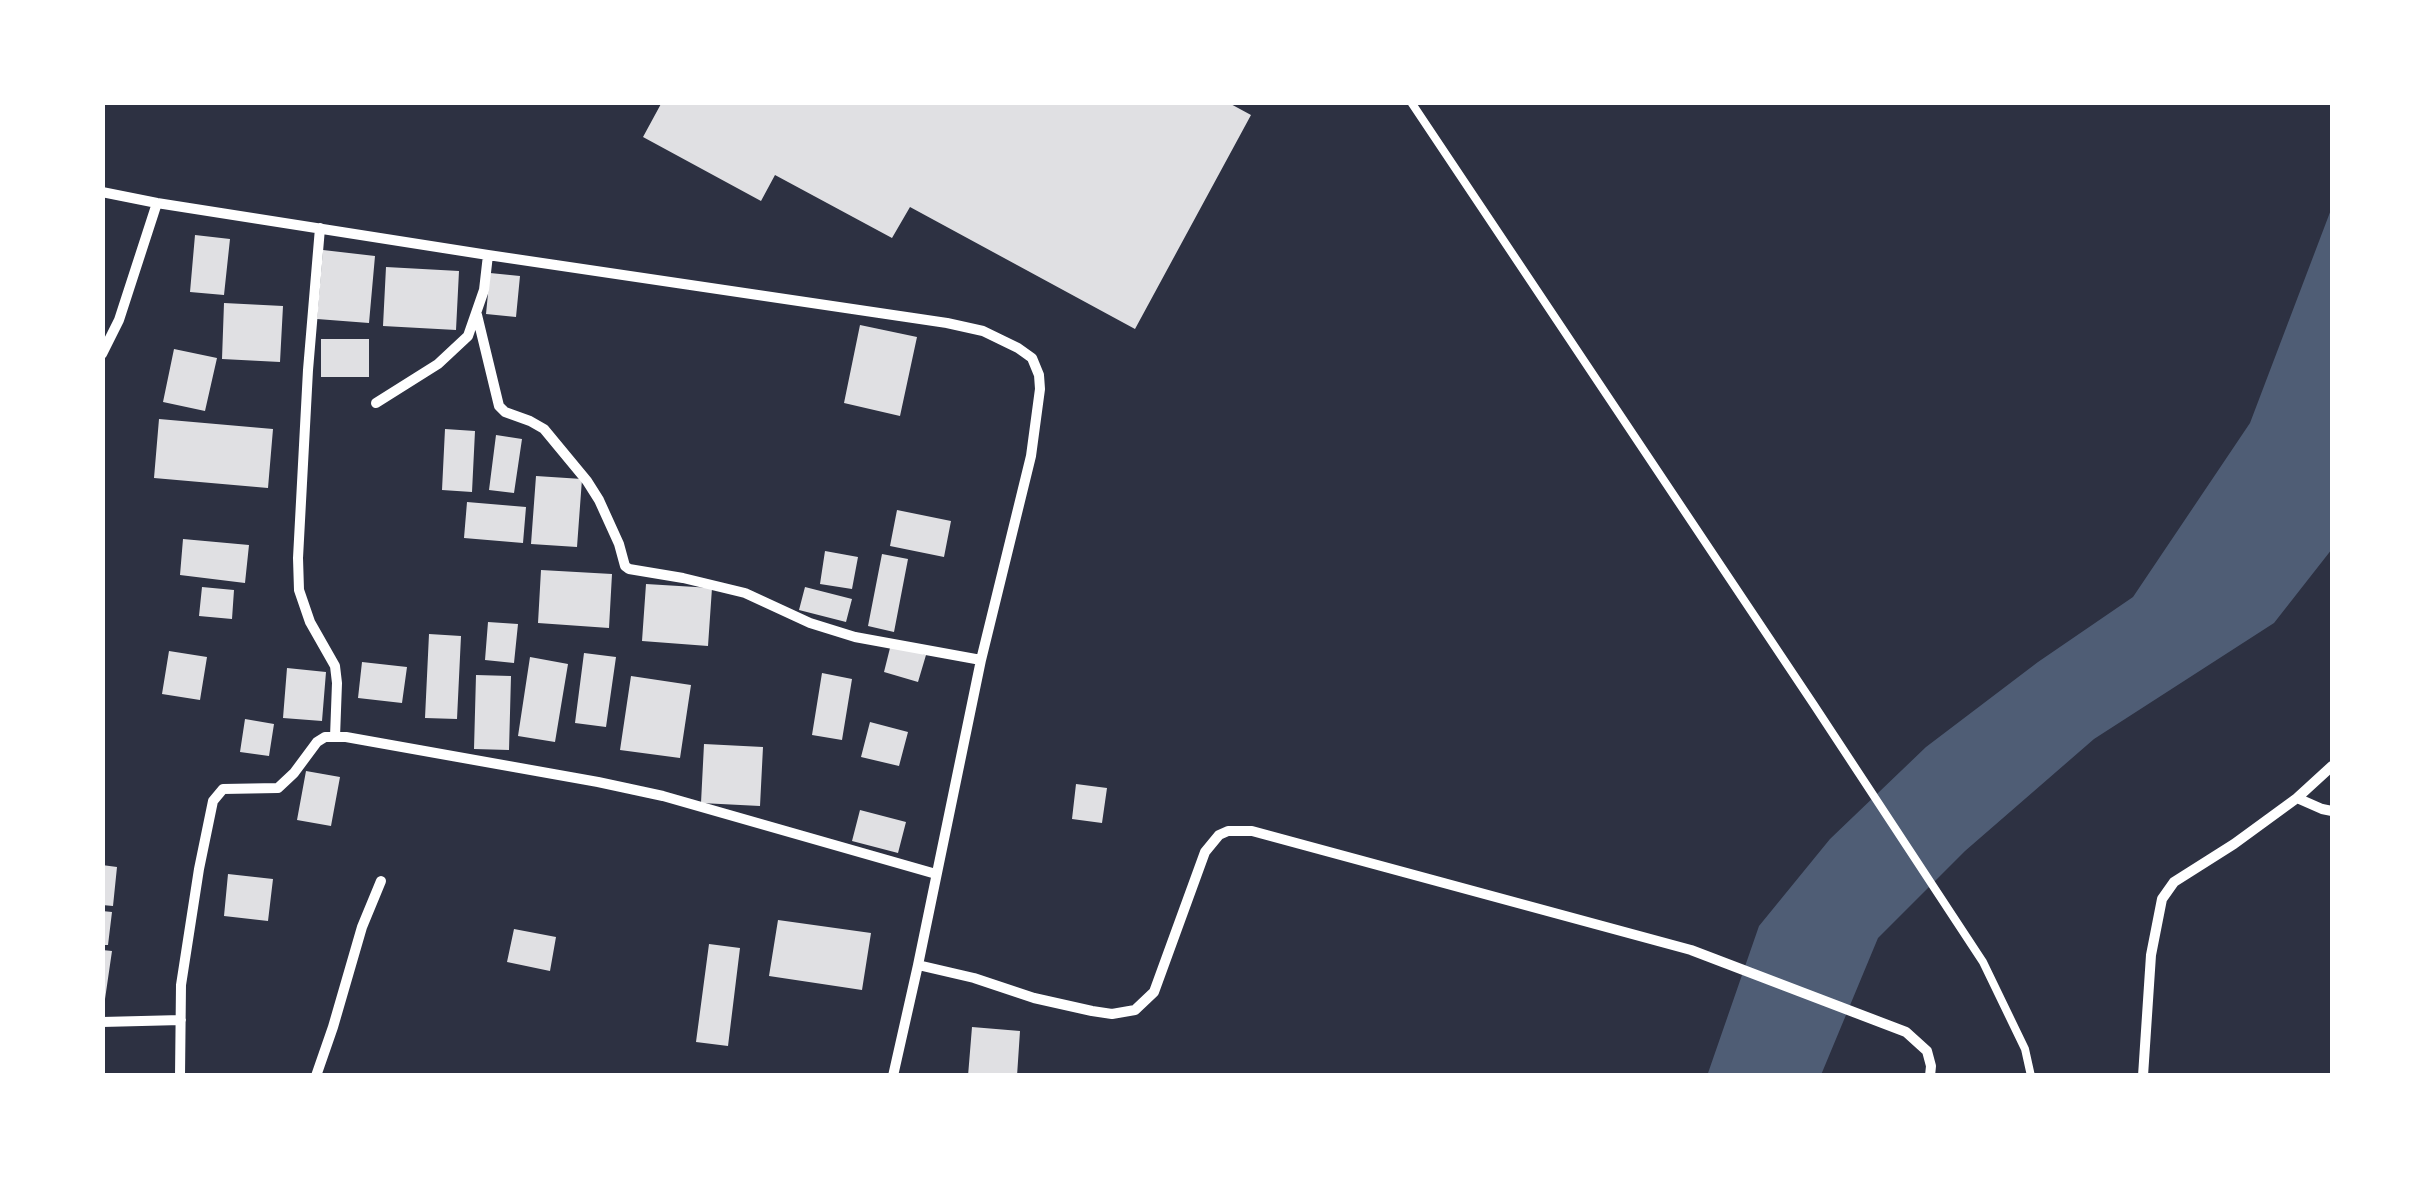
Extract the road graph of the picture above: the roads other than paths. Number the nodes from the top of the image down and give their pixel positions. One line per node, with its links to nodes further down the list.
1 (1411, 102): 23 (lane)
2 (102, 192): 3 (street)
3 (157, 203): 4 (street); 7 (street)
4 (320, 228): 5 (street); 10 (street)
5 (488, 255): 6 (street); 9 (street)
6 (477, 315): 8 (street); 9 (street)
7 (102, 354)
8 (376, 403)
9 (981, 660): 14 (street)
10 (335, 737): 14 (street); 17 (street)
11 (2332, 766): 12 (street)
12 (2297, 798): 13 (street); 24 (street)
13 (2332, 810)
14 (936, 874): 16 (street)
15 (381, 882): 20 (street)
16 (918, 965): 21 (street); 22 (street)
17 (181, 1020): 18 (street); 19 (street)
18 (102, 1022)
19 (180, 1076)
20 (316, 1076)
21 (894, 1076)
22 (1930, 1076)
23 (2031, 1076)
24 (2143, 1076)

